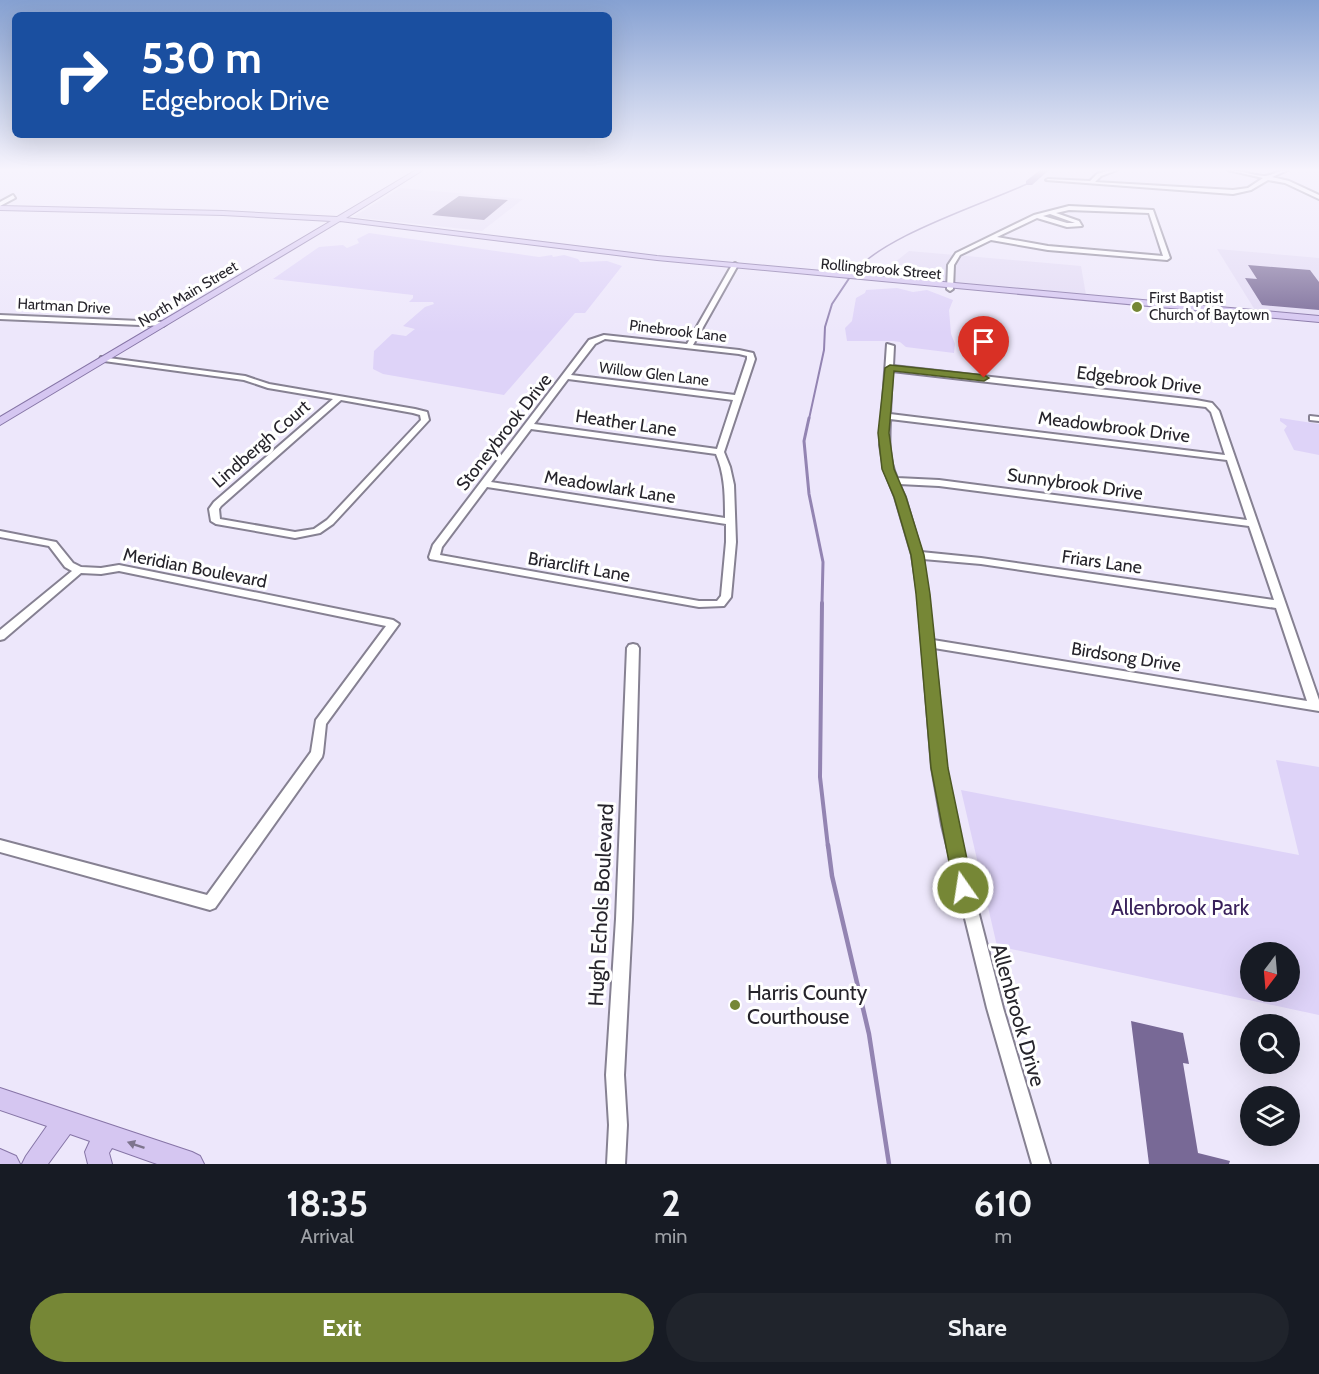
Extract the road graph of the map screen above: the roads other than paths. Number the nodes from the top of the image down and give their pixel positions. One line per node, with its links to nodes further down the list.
1 (331, 224): 12 (main road, North Main Street)
2 (377, 224): 8 (main road, Rollingbrook Street)
3 (1019, 224): 7 (street)
4 (1065, 224): 5 (street)
5 (1079, 224)
6 (1156, 224): 7 (street)
7 (990, 238): 9 (street)
8 (734, 267): 9 (main road, Rollingbrook Street); 15 (street)
9 (950, 287): 11 (main road, Rollingbrook Street)
10 (0, 319): 12 (street, Hartman Drive)
11 (1319, 321)
12 (159, 326): 16 (main road, North Main Street)
13 (608, 337): 15 (street, Pinebrook Lane); 18 (street, Stoneybrook Drive)
14 (890, 345): 17 (street, Allenbrook Drive)
15 (688, 346): 20 (street, Pinebrook Lane)
16 (104, 359): 19 (street); 22 (main road, North Main Street)
17 (890, 368): 21 (street, Allenbrook Drive); 25 (street, Edgebrook Drive)
18 (567, 378): 20 (street, Willow Glen Lane); 23 (street, Stoneybrook Drive)
19 (339, 398): 19 (street, Lindbergh Court)
20 (738, 398): 24 (street)
21 (885, 416): 25 (street, Meadowbrook Drive); 26 (street, Allenbrook Drive)
22 (0, 422)
23 (528, 426): 24 (street, Heather Lane); 27 (street, Stoneybrook Drive)
24 (720, 452): 28 (street)
25 (1232, 459): 29 (street, Edgebrook Drive)
26 (893, 481): 29 (street, Sunnybrook Drive); 31 (street, Allenbrook Drive)
27 (484, 484): 28 (street, Meadowlark Lane); 32 (street, Stoneybrook Drive)
28 (731, 522): 32 (street, Briarclift Lane)
29 (1253, 524): 34 (street, Edgebrook Drive)
30 (0, 534): 33 (street)
31 (917, 555): 34 (street, Friars Lane); 36 (street, Allenbrook Drive)
32 (434, 557)
33 (79, 570): 35 (street); 39 (street, Meridian Boulevard)
34 (1281, 605): 38 (street, Edgebrook Drive)
35 (0, 636)
36 (928, 643): 38 (street, Birdsong Drive); 49 (street, Allenbrook Drive)
37 (633, 648): 48 (street, Hugh Echols Boulevard)
38 (1317, 707)
39 (0, 846)
40 (0, 1100): 41 (main road)
41 (65, 1121): 42 (main road); 45 (main road)
42 (106, 1135): 46 (main road); 47 (main road, one-way to 42)
43 (0, 1161): 44 (main road)
44 (8, 1164)
45 (34, 1164)
46 (100, 1164)
47 (192, 1164)
48 (616, 1164)
49 (1041, 1164)

